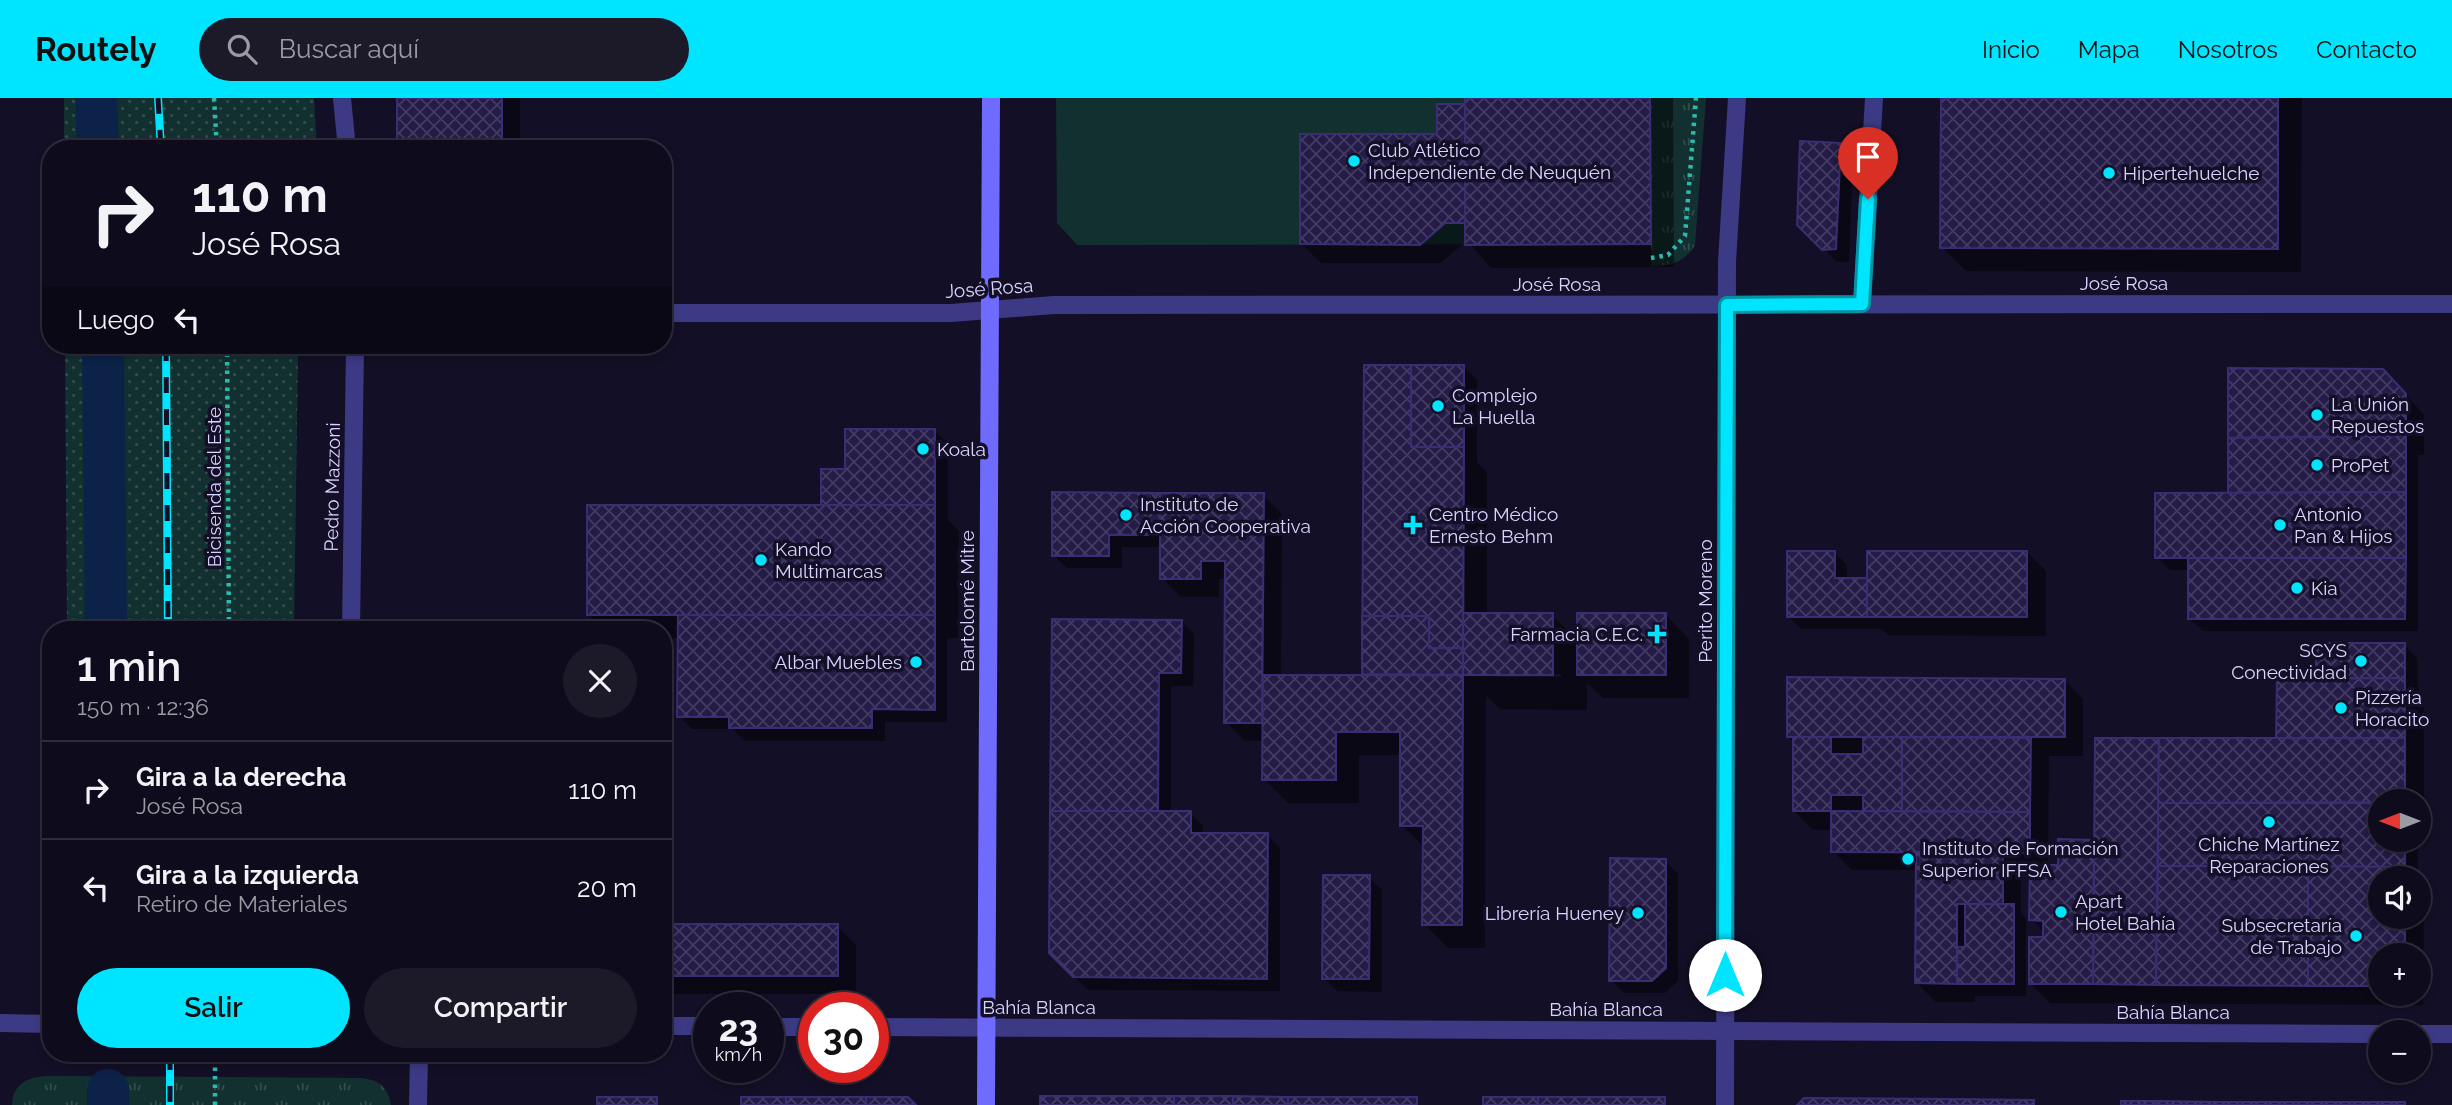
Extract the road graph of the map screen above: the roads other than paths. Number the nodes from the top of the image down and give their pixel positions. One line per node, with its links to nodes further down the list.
1 (342, 98): 5 (street)
2 (991, 98): 9 (main road, Bartolomé Mitre)
3 (1737, 98): 8 (street, Perito Moreno)
4 (1874, 98): 6 (street)
5 (346, 140)
6 (1862, 304): 7 (street, José Rosa); 8 (street, José Rosa)
7 (2452, 304)
8 (1727, 305): 9 (street, José Rosa); 19 (street, Perito Moreno)
9 (990, 309): 10 (street, José Rosa); 18 (main road, Bartolomé Mitre)
10 (672, 313)
11 (355, 354): 12 (street, Pedro Mazzoni)
12 (351, 621)
13 (0, 1023): 14 (street)
14 (42, 1024)
15 (672, 1026): 16 (street)
16 (693, 1026)
17 (889, 1027): 18 (street, Bahía Blanca)
18 (986, 1028): 19 (street, Bahía Blanca); 25 (main road, Bartolomé Mitre)
19 (1725, 1031): 20 (street, Bahía Blanca); 26 (street, Perito Moreno)
20 (2368, 1034)
21 (2431, 1034): 22 (street)
22 (2452, 1034)
23 (419, 1062): 24 (street)
24 (418, 1105)
25 (986, 1105)
26 (1724, 1105)

